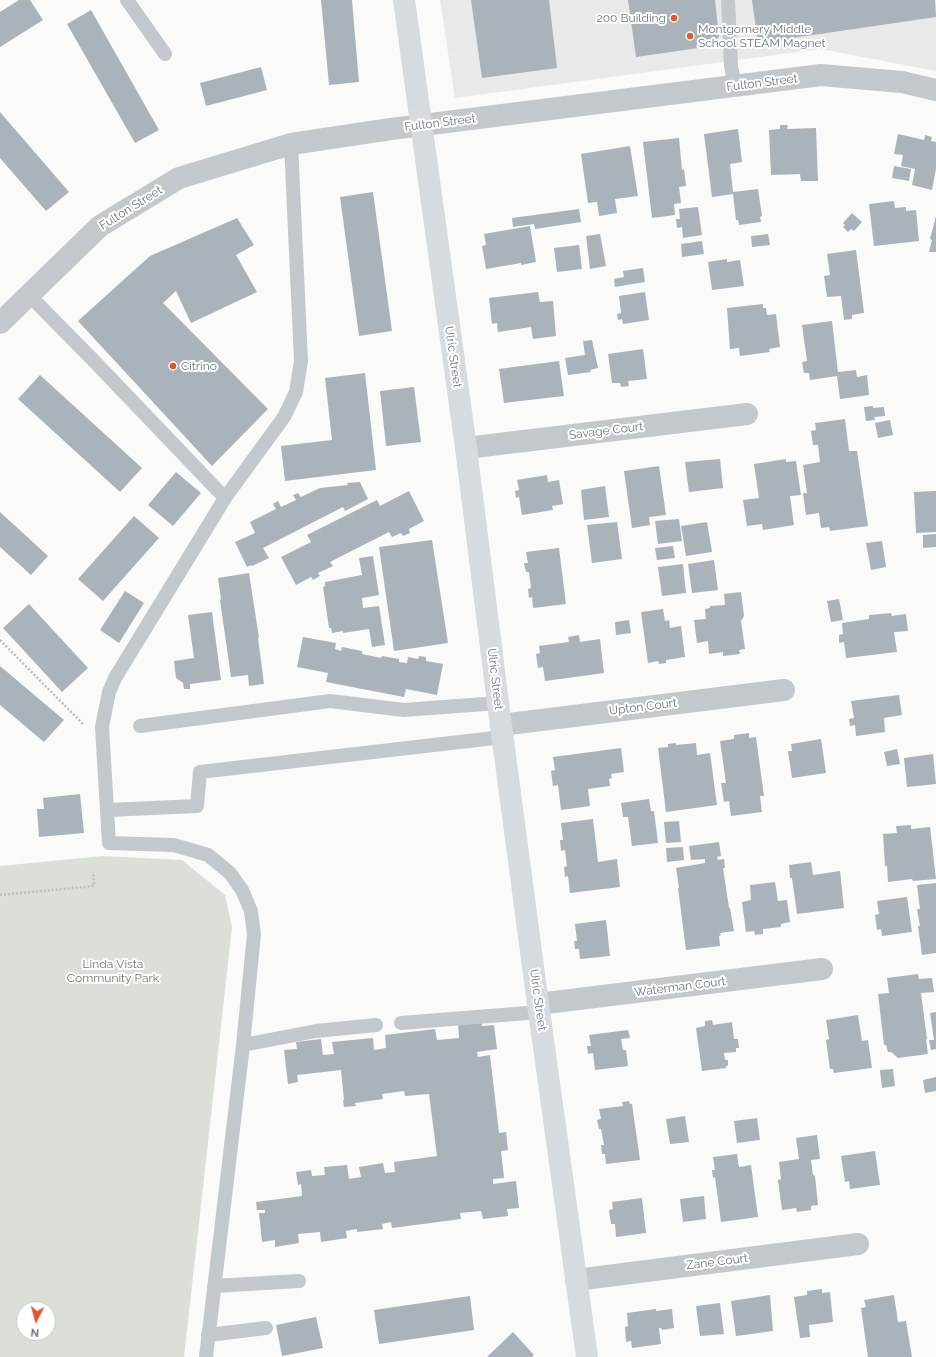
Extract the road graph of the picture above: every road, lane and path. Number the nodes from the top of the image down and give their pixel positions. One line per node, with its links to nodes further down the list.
1 (127, 0): 4 (lane)
2 (404, 0): 7 (main road, Ulric Street)
3 (728, 0): 5 (lane)
4 (165, 54)
5 (735, 86): 6 (street, Fulton Street); 7 (street, Fulton Street)
6 (936, 90)
7 (422, 126): 8 (street, Fulton Street); 12 (main road, Ulric Street)
8 (291, 144): 9 (street, Fulton Street); 13 (lane)
9 (29, 296): 10 (street, Fulton Street); 13 (lane)
10 (0, 323)
11 (747, 414): 12 (street, Savage Court)
12 (466, 448): 16 (main road, Ulric Street)
13 (225, 498): 18 (lane)
14 (0, 640): 18 (path)
15 (784, 690): 19 (street, Upton Court)
16 (498, 702): 17 (lane); 19 (main road, Ulric Street)
17 (140, 726)
18 (102, 727): 20 (lane)
19 (502, 731): 20 (lane); 24 (main road, Ulric Street)
20 (108, 810): 27 (lane)
21 (93, 872): 22 (path)
22 (0, 895)
23 (822, 969): 24 (street, Waterman Court)
24 (539, 1008): 25 (lane); 29 (main road, Ulric Street)
25 (401, 1023)
26 (376, 1025): 27 (lane)
27 (243, 1045): 31 (lane)
28 (858, 1244): 29 (street, Zane Court)
29 (576, 1280): 35 (main road, Ulric Street)
30 (299, 1281): 31 (lane)
31 (214, 1286): 33 (lane)
32 (266, 1328): 33 (lane)
33 (208, 1335): 34 (lane)
34 (206, 1357)
35 (587, 1357)

